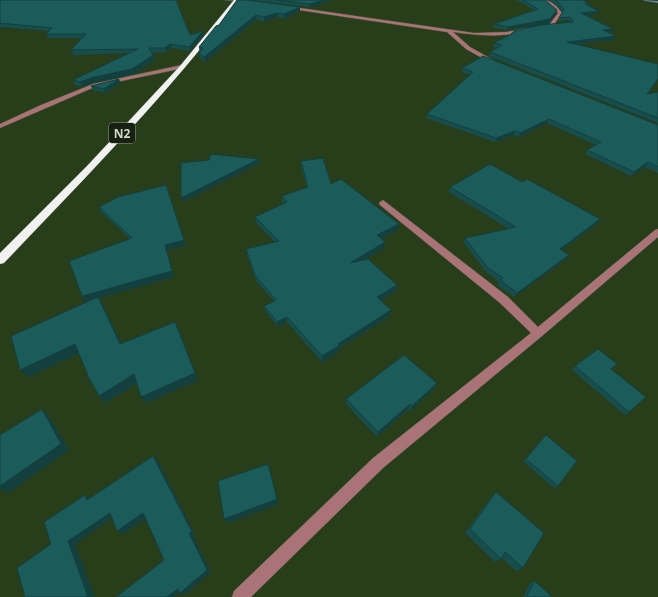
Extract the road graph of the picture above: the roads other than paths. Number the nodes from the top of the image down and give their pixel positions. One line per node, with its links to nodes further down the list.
1 (227, 0): 3 (street)
2 (544, 0): 6 (street)
3 (237, 1): 4 (street); 10 (highway, N2)
4 (252, 3)
5 (283, 6): 8 (street)
6 (557, 24)
7 (533, 28): 8 (street)
8 (449, 31): 9 (street)
9 (499, 64)
10 (182, 67): 11 (street); 14 (highway, N2)
11 (0, 126)
12 (383, 203): 15 (street)
13 (658, 232): 15 (street)
14 (0, 260)
15 (538, 333): 16 (street)
16 (240, 597)

